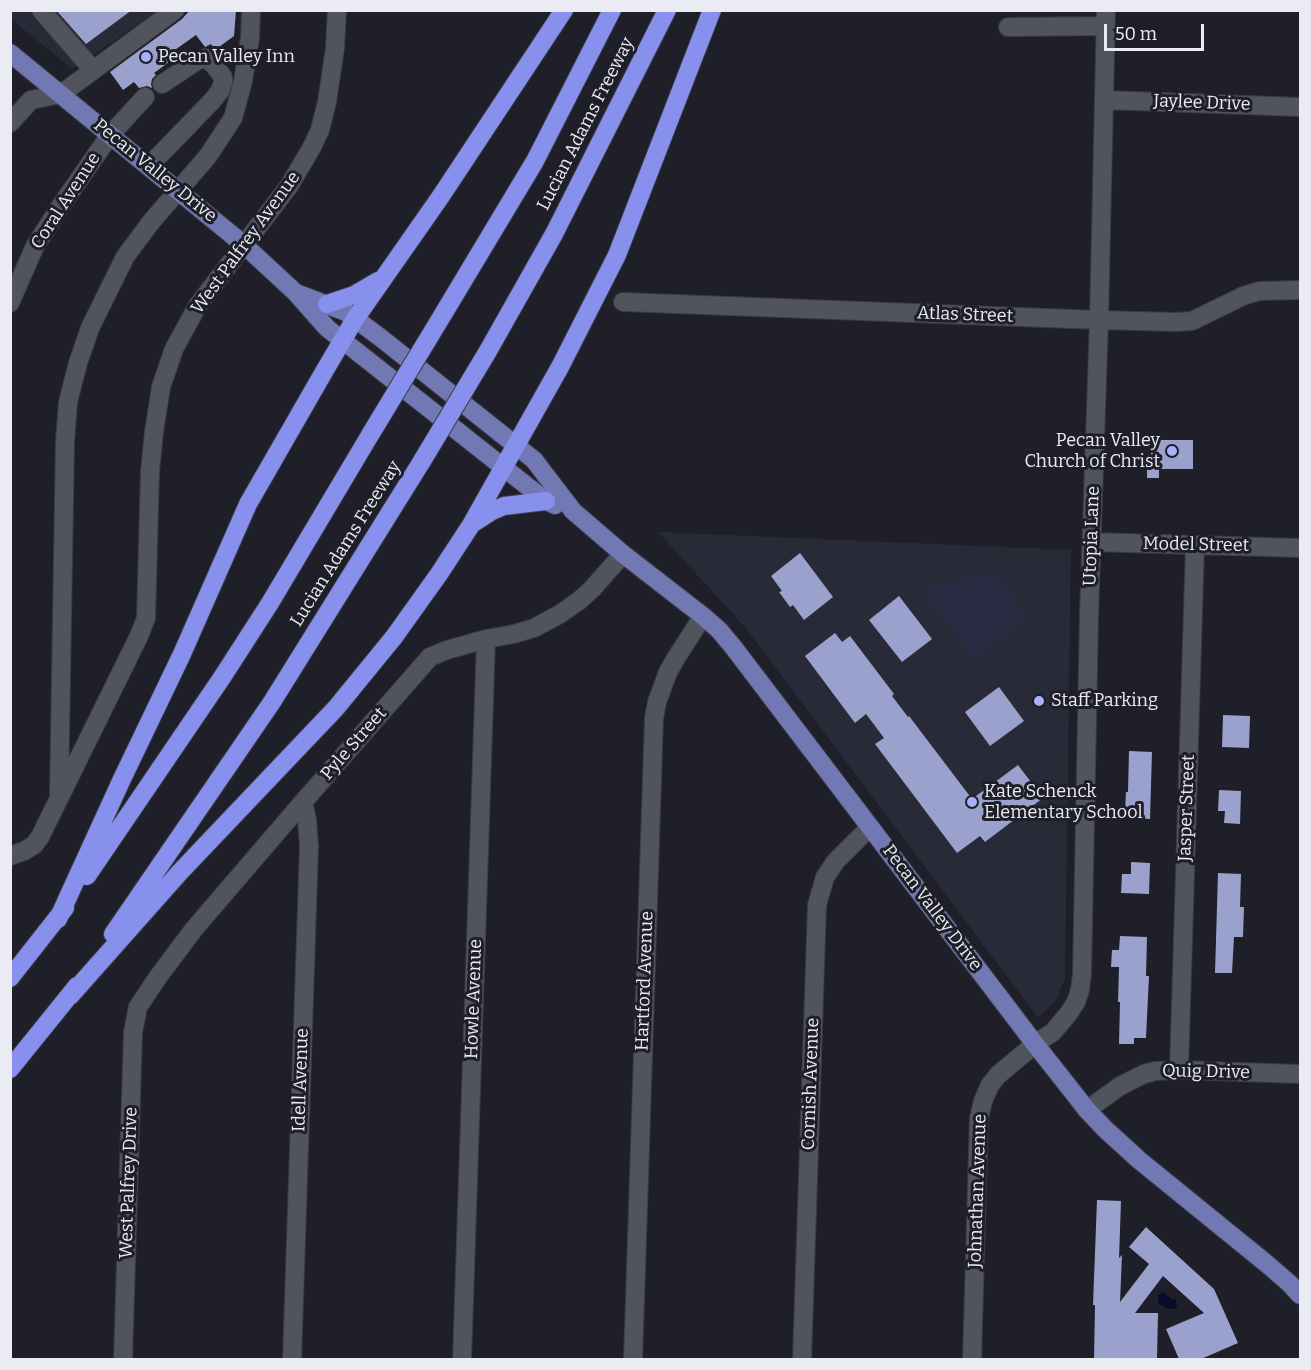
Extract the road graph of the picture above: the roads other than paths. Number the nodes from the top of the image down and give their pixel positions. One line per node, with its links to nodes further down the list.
1 (40, 10): 12 (street)
2 (175, 10): 12 (street)
3 (251, 10): 21 (street)
4 (337, 10): 22 (street, West Palfrey Avenue)
5 (564, 10): 23 (highway)
6 (612, 10): 47 (highway, Lucian Adams Freeway, bridge)
7 (667, 10): 49 (highway, Lucian Adams Freeway, bridge)
8 (712, 10): 32 (highway)
9 (1106, 18): 10 (street); 16 (street, Utopia Lane)
10 (1008, 27)
11 (10, 53): 14 (main road, Pecan Valley Drive)
12 (93, 70): 14 (street)
13 (162, 84): 20 (street)
14 (61, 94): 18 (street); 19 (main road, Pecan Valley Drive)
15 (145, 97): 19 (street, Coral Avenue)
16 (1104, 100): 17 (street, Jaylee Drive); 30 (street, Utopia Lane)
17 (1300, 107)
18 (10, 123)
19 (110, 135): 20 (main road, Pecan Valley Drive); 27 (street, Coral Avenue)
20 (149, 166): 21 (main road, Pecan Valley Drive)
21 (178, 191): 22 (main road, Pecan Valley Drive); 43 (street)
22 (243, 244): 25 (main road, Pecan Valley Drive); 43 (street, West Palfrey Avenue)
23 (385, 276): 28 (highway); 29 (highway)
24 (1300, 291): 30 (street, Atlas Street)
25 (296, 293): 28 (main road, Pecan Valley Drive); 31 (main road, Pecan Valley Drive)
26 (623, 302): 30 (street, Atlas Street)
27 (10, 303)
28 (327, 304): 29 (main road, Pecan Valley Drive)
29 (356, 319): 31 (highway); 32 (main road, Pecan Valley Drive)
30 (1099, 320): 37 (street, Utopia Lane)
31 (343, 340): 33 (main road, Pecan Valley Drive); 47 (highway)
32 (516, 446): 33 (highway); 35 (main road, Pecan Valley Drive)
33 (503, 468): 34 (main road, Pecan Valley Drive); 36 (highway)
34 (546, 501): 35 (main road, Pecan Valley Drive); 36 (highway)
35 (573, 512): 40 (main road, Pecan Valley Drive)
36 (471, 525): 49 (highway)
37 (1091, 542): 38 (street, Model Street); 51 (street, Utopia Lane)
38 (1195, 545): 39 (street, Model Street); 53 (street, Jasper Street)
39 (1300, 548)
40 (623, 554): 41 (main road, Pecan Valley Drive); 42 (street, Pyle Street)
41 (703, 616): 45 (main road, Pecan Valley Drive); 60 (street, Hartford Avenue)
42 (486, 639): 44 (street, Pyle Street); 59 (street, Howle Avenue)
43 (58, 800): 46 (street)
44 (303, 802): 50 (street, Pyle Street); 58 (street, Idell Avenue)
45 (870, 827): 51 (main road, Pecan Valley Drive); 61 (street, Cornish Avenue)
46 (10, 856)
47 (58, 919): 48 (highway, Lucian Adams Freeway)
48 (10, 978)
49 (70, 996): 52 (highway, Lucian Adams Freeway)
50 (138, 1007): 57 (street, West Palfrey Drive)
51 (1035, 1044): 55 (main road, Pecan Valley Drive); 62 (street, Johnathan Avenue)
52 (10, 1069)
53 (1179, 1070): 54 (street, Quig Drive); 55 (street, Quig Drive)
54 (1300, 1074)
55 (1087, 1110): 56 (main road, Pecan Valley Drive)
56 (1300, 1295)
57 (123, 1359)
58 (292, 1359)
59 (462, 1359)
60 (633, 1359)
61 (802, 1359)
62 (972, 1359)

